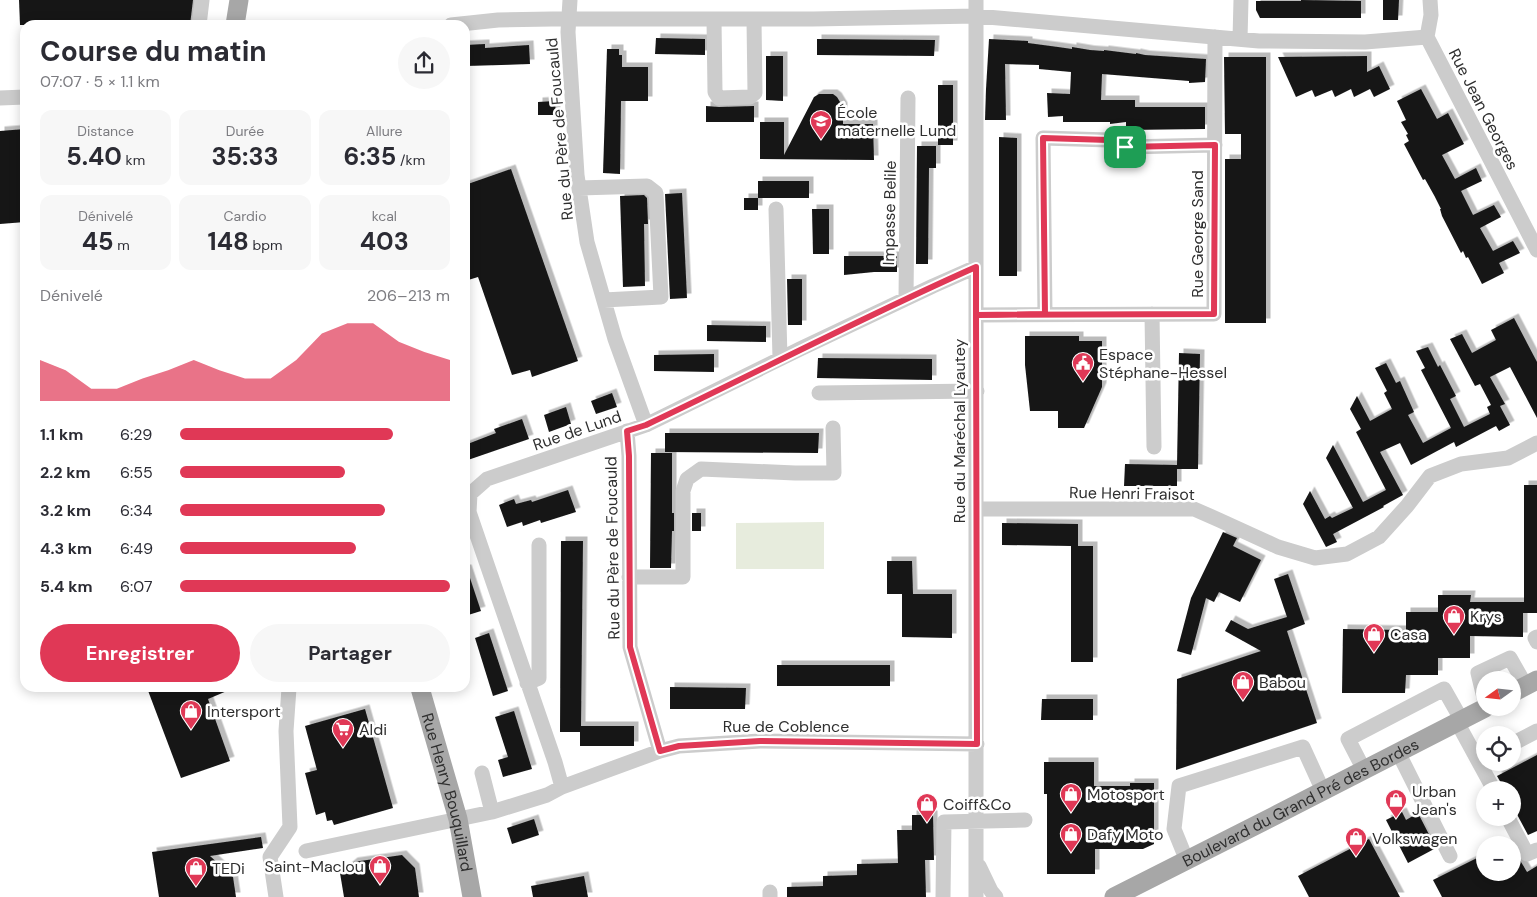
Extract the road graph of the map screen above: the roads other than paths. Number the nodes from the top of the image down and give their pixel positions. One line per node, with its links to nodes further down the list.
1 (202, 0): 9 (street)
2 (239, 0): 10 (main road); 11 (main road)
3 (570, 0): 8 (street, Rue du Père de Foucauld)
4 (976, 0): 7 (street, Rue du Maréchal Lyautey)
5 (1242, 0): 17 (street)
6 (1430, 0): 16 (street)
7 (976, 16): 13 (street); 15 (street); 25 (street, Rue du Maréchal Lyautey)
8 (568, 19): 12 (street); 14 (street); 22 (street, Rue du Père de Foucauld)
9 (200, 20)
10 (236, 20)
11 (241, 20)
12 (714, 20): 13 (street); 13 (street)
13 (754, 20)
14 (470, 23)
15 (1215, 37): 17 (street); 21 (street, Rue George Sand)
16 (1427, 37): 17 (street); 24 (street, Rue Jean Georges)
17 (1240, 39)
18 (0, 98): 19 (street)
19 (20, 98)
20 (908, 98): 26 (street, Impasse Belile)
21 (1215, 145): 28 (street); 29 (street, Rue George Sand)
22 (579, 188): 27 (street, Rue du Père de Foucauld); 27 (street)
23 (776, 209): 31 (street)
24 (1537, 250)
25 (976, 267): 26 (street, Rue de Lund); 30 (street, Rue du Maréchal Lyautey)
26 (906, 299): 31 (street, Rue de Lund)
27 (604, 300): 34 (street, Rue du Père de Foucauld)
28 (1045, 314): 29 (street, Rue George Sand); 30 (street, Rue George Sand)
29 (1152, 314): 38 (street)
30 (976, 315): 32 (street, Rue du Maréchal Lyautey)
31 (780, 358): 34 (street, Rue de Lund)
32 (977, 391): 33 (street); 40 (street, Rue du Maréchal Lyautey)
33 (820, 393)
34 (646, 425): 36 (street, Rue de Lund)
35 (833, 428): 43 (street)
36 (627, 431): 39 (street, Rue de Lund); 43 (street, Rue du Père de Foucauld)
37 (1537, 443): 40 (street, Rue Henri Fraisot)
38 (1154, 447)
39 (470, 494)
40 (977, 509): 55 (street, Rue du Maréchal Lyautey)
41 (470, 515): 48 (street, Rue de Lund)
42 (539, 545): 48 (street)
43 (629, 577): 57 (street, Rue du Père de Foucauld)
44 (1537, 637): 45 (street)
45 (1537, 642)
46 (1482, 671): 47 (street)
47 (1517, 671)
48 (527, 684): 61 (street, Rue de Lund)
49 (289, 692): 73 (street)
50 (421, 692): 64 (main road, Rue Henry Bouquillard)
51 (1476, 712): 52 (main road, Boulevard du Grand Pré des Bordes)
52 (1459, 721): 56 (street); 58 (main road, Boulevard du Grand Pré des Bordes); 59 (street)
53 (1537, 732): 54 (street)
54 (1521, 740)
55 (977, 744): 57 (street, Rue de Coblence); 66 (street, Rue du Maréchal Lyautey)
56 (1476, 750)
57 (660, 751): 61 (street, Rue de Coblence)
58 (1398, 752): 59 (main road, Boulevard du Grand Pré des Bordes); 70 (street)
59 (1364, 770): 62 (main road, Boulevard du Grand Pré des Bordes)
60 (482, 773): 63 (street)
61 (562, 787): 63 (street, Rue de Coblence)
62 (1323, 791): 71 (main road, Boulevard du Grand Pré des Bordes); 71 (street)
63 (492, 812): 64 (street, Rue de Coblence)
64 (458, 819): 69 (street, Rue de Coblence); 74 (main road, Rue Henry Bouquillard)
65 (1025, 820): 66 (street)
66 (977, 821): 72 (street, Rue du Maréchal Lyautey); 75 (street)
67 (1512, 826): 68 (street)
68 (1537, 850)
69 (306, 851)
70 (1450, 856)
71 (1187, 861): 78 (main road, Boulevard du Grand Pré des Bordes)
72 (977, 863): 76 (street, Rue du Maréchal Lyautey); 77 (street, Rue du Maréchal Lyautey)
73 (276, 897)
74 (472, 897)
75 (943, 897)
76 (976, 897)
77 (996, 897)
78 (1114, 897)

